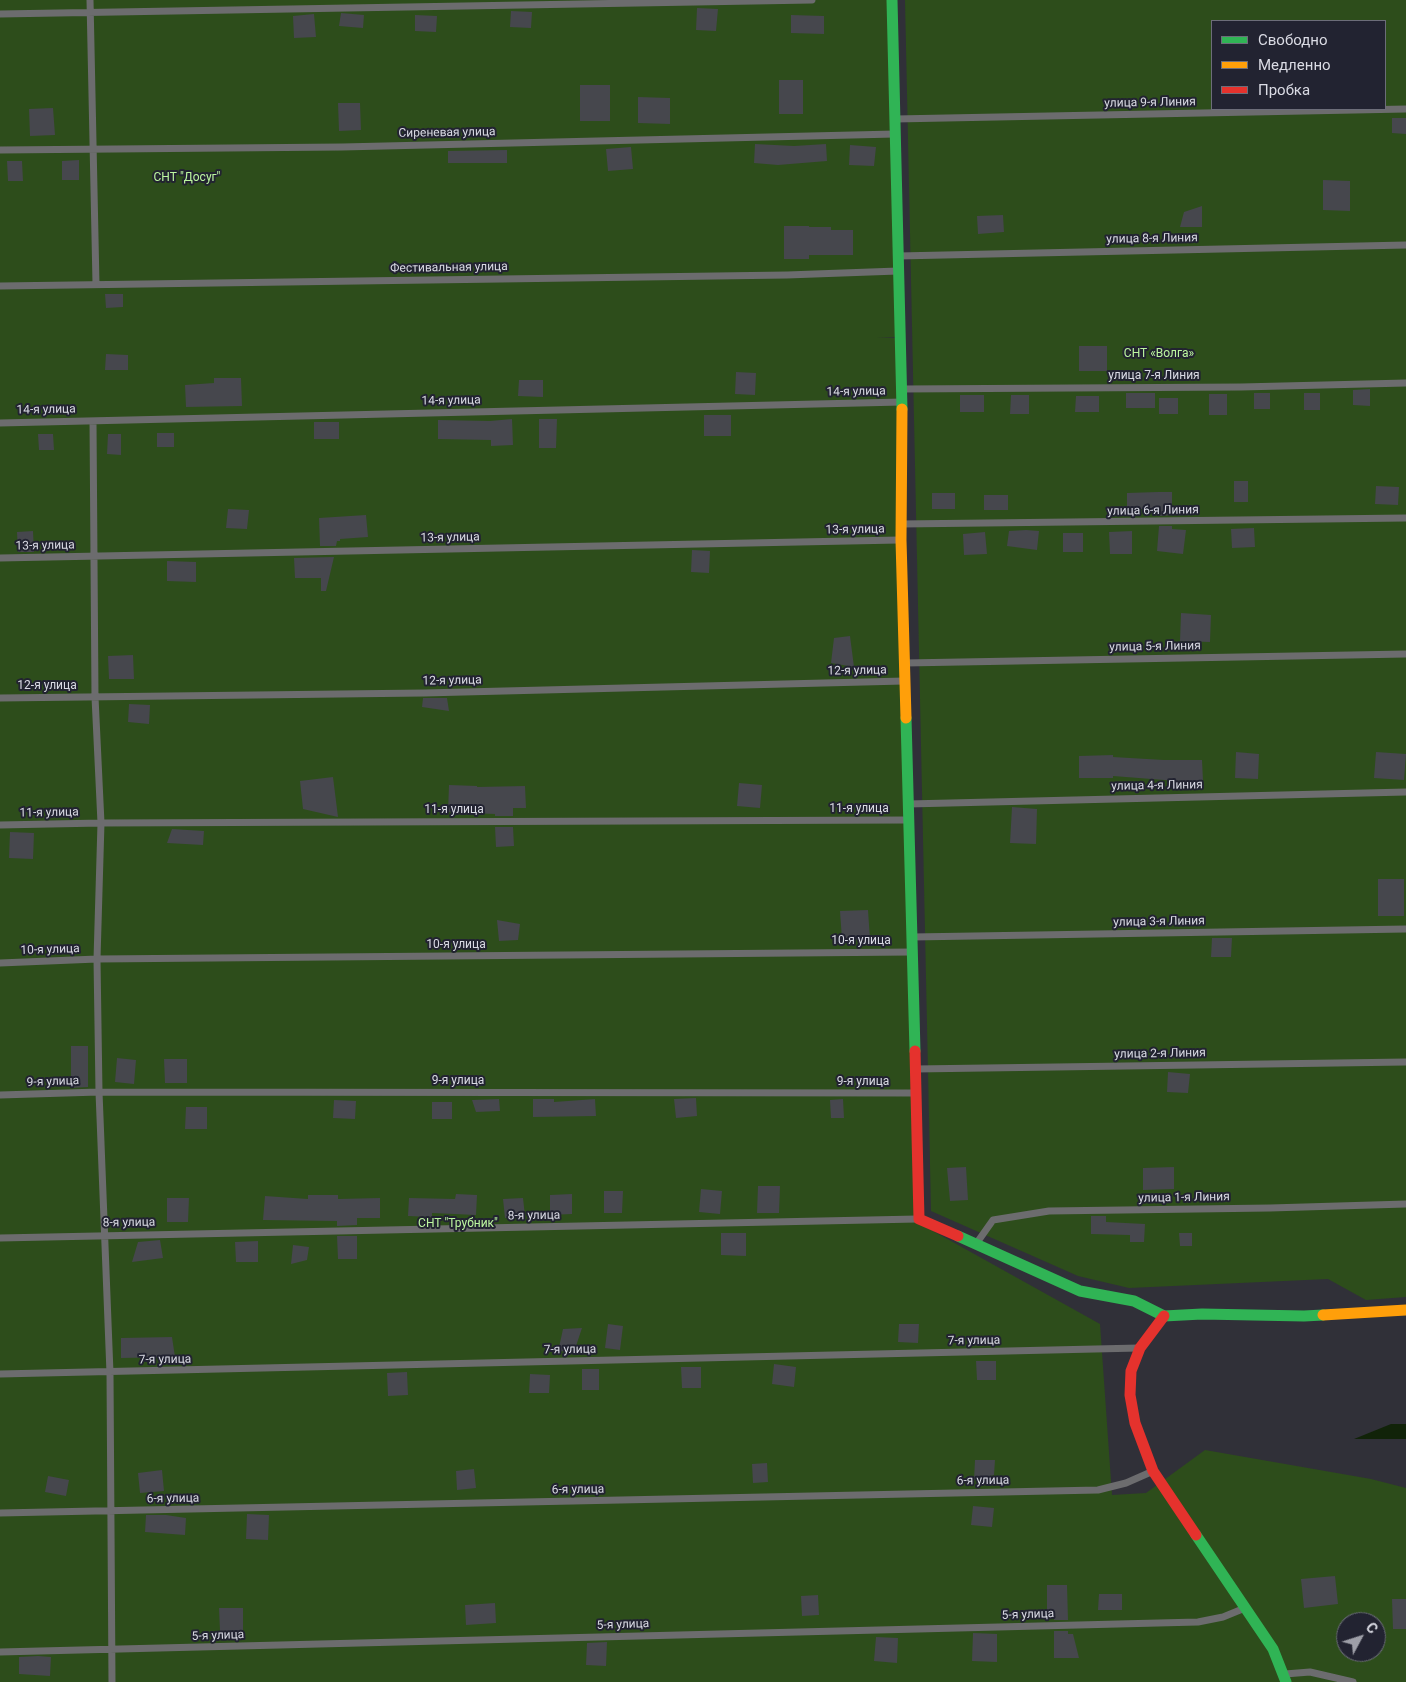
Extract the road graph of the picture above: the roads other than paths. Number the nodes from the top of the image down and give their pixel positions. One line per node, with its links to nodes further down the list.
1 (90, 0): 4 (lane)
2 (812, 0): 4 (lane)
3 (892, 0): 9 (street)
4 (90, 12): 5 (lane); 11 (lane)
5 (0, 14)
6 (1386, 109): 7 (lane, улица 9-я Линия)
7 (1406, 109)
8 (1355, 110): 9 (lane, улица 9-я Линия)
9 (895, 119): 10 (street)
10 (895, 134): 11 (lane, Сиреневая улица); 14 (street)
11 (93, 148): 12 (lane, Сиреневая улица); 16 (lane)
12 (0, 150)
13 (1406, 245): 14 (lane, улица 8-я Линия)
14 (898, 256): 15 (street)
15 (898, 271): 16 (lane, Фестивальная улица); 19 (street)
16 (96, 284): 17 (lane, Фестивальная улица)
17 (0, 286)
18 (1406, 384): 19 (lane, улица 7-я Линия)
19 (902, 389): 20 (street)
20 (902, 402): 21 (lane, 14-я улица); 24 (street)
21 (93, 421): 22 (lane, 14-я улица); 26 (lane)
22 (0, 423)
23 (1406, 518): 24 (lane, улица 6-я Линия)
24 (901, 524): 25 (street)
25 (901, 540): 26 (lane, 13-я улица); 29 (street)
26 (94, 557): 27 (lane, 13-я улица); 31 (lane)
27 (0, 558)
28 (1406, 654): 29 (lane, улица 5-я Линия)
29 (904, 663): 30 (street)
30 (905, 681): 31 (lane, 12-я улица); 34 (street)
31 (95, 697): 32 (lane, 12-я улица); 36 (lane)
32 (0, 698)
33 (1406, 792): 34 (lane, улица 4-я Линия)
34 (908, 804): 35 (street)
35 (908, 820): 36 (lane, 11-я улица); 39 (street)
36 (101, 823): 37 (lane, 11-я улица); 41 (lane)
37 (0, 825)
38 (1406, 929): 39 (lane, улица 3-я Линия)
39 (912, 938): 40 (street)
40 (912, 952): 41 (lane, 10-я улица); 44 (street)
41 (97, 959): 42 (lane, 10-я улица); 45 (lane)
42 (0, 963)
43 (1406, 1062): 44 (lane, улица 2-я Линия)
44 (915, 1069): 46 (street)
45 (99, 1092): 46 (lane, 9-я улица); 47 (lane, 9-я улица); 50 (lane)
46 (916, 1093): 49 (street)
47 (0, 1096)
48 (1406, 1204): 52 (lane, улица 1-я Линия)
49 (919, 1219): 50 (lane, 8-я улица); 52 (street)
50 (105, 1235): 51 (lane, 8-я улица); 56 (lane)
51 (0, 1238)
52 (976, 1244): 54 (street)
53 (1406, 1310): 54 (street)
54 (1164, 1316): 55 (street)
55 (1140, 1348): 56 (lane, 7-я улица); 58 (street)
56 (110, 1372): 57 (lane, 7-я улица); 59 (lane)
57 (0, 1374)
58 (1152, 1471): 59 (lane, 6-я улица); 61 (street)
59 (111, 1511): 60 (lane, 6-я улица); 62 (lane)
60 (0, 1513)
61 (1245, 1608): 62 (lane, 5-я улица); 64 (street)
62 (112, 1650): 63 (lane, 5-я улица); 65 (lane)
63 (0, 1652)
64 (1285, 1678): 66 (lane)
65 (112, 1682)
66 (1353, 1682)

